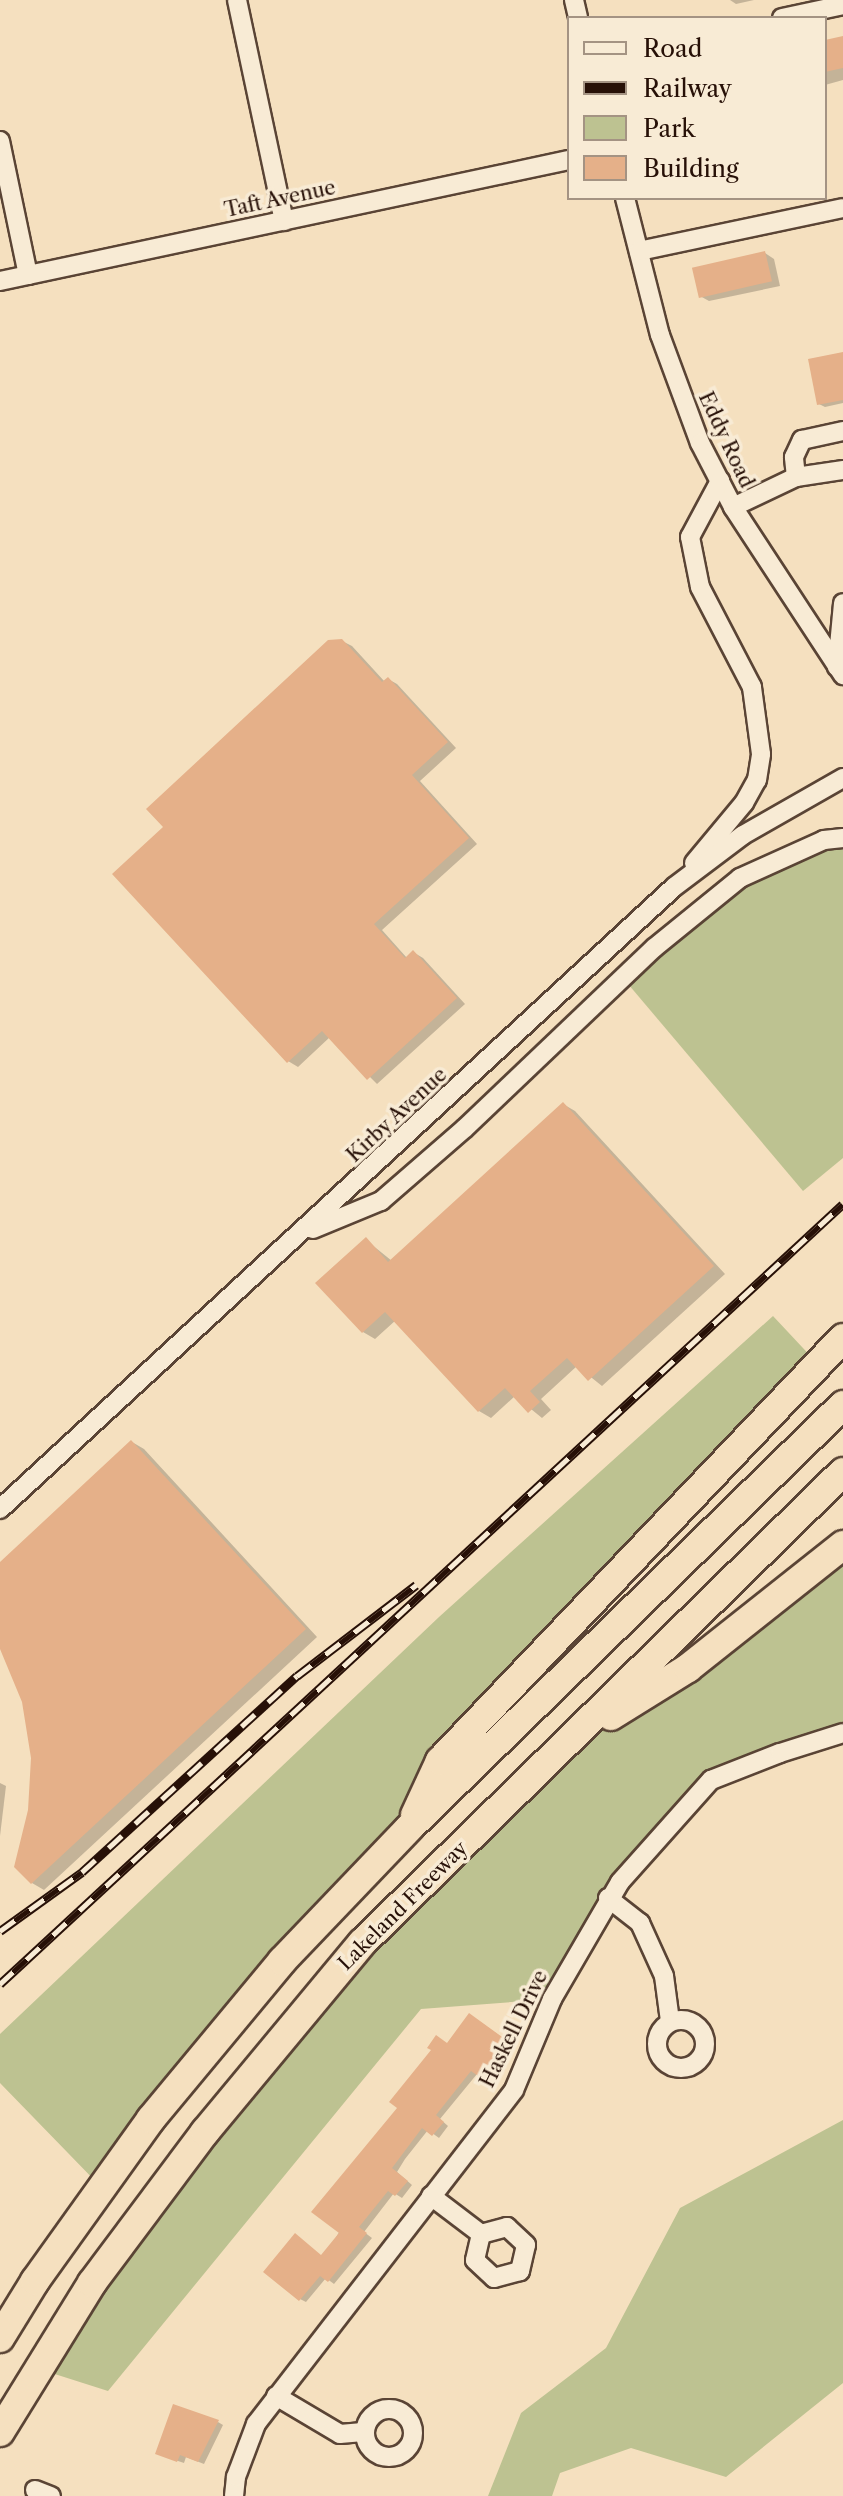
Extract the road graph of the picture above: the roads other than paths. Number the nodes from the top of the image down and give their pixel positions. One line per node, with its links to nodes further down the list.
1 (237, 0): 8 (street)
2 (843, 5): 3 (street)
3 (791, 16)
4 (0, 141): 10 (street)
5 (567, 160): 8 (street, Taft Avenue)
6 (626, 200): 9 (street, Eddy Road)
7 (843, 208): 9 (street)
8 (284, 221): 10 (street, Taft Avenue)
9 (639, 251): 15 (street, Eddy Road)
10 (28, 275): 11 (street, Taft Avenue)
11 (0, 281)
12 (843, 431): 14 (street)
13 (843, 470): 14 (street)
14 (796, 477): 16 (street)
15 (720, 481): 16 (street, Eddy Road); 21 (street)
16 (733, 507): 18 (street, Eddy Road)
17 (843, 603): 18 (street)
18 (840, 671)
19 (843, 778): 21 (street, Kirby Avenue)
20 (843, 838): 22 (street)
21 (674, 887): 22 (street, Kirby Avenue)
22 (303, 1233): 26 (street, Kirby Avenue)
23 (843, 1338): 30 (highway)
24 (843, 1405): 30 (highway)
25 (843, 1472): 29 (highway, Lakeland Freeway)
26 (0, 1509)
27 (843, 1545): 29 (highway)
28 (843, 1733): 31 (street, Haskell Drive)
29 (566, 1744): 37 (highway, Lakeland Freeway)
30 (409, 1828): 35 (highway)
31 (608, 1898): 32 (street); 33 (street, Haskell Drive)
32 (670, 2021)
33 (431, 2196): 34 (street); 36 (street, Haskell Drive)
34 (481, 2234)
35 (0, 2338)
36 (276, 2396): 38 (street); 39 (street, Haskell Drive)
37 (0, 2432)
38 (363, 2432)
39 (234, 2496)

